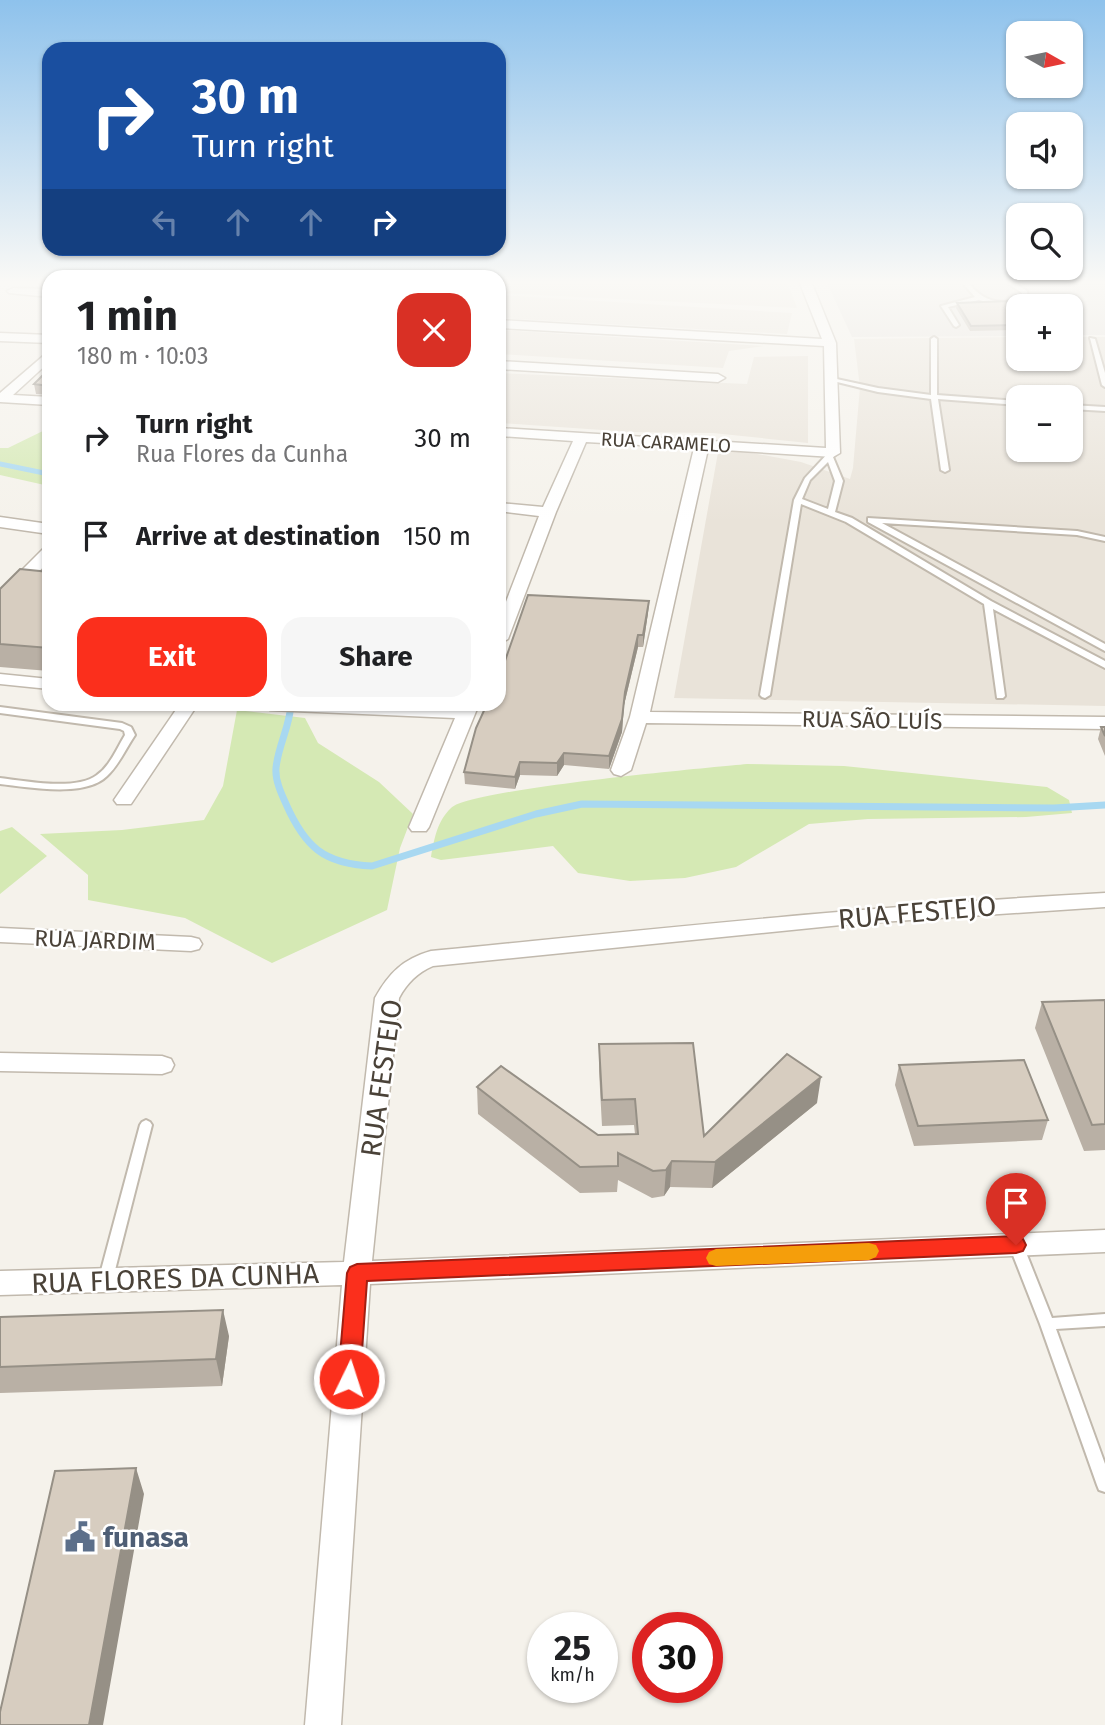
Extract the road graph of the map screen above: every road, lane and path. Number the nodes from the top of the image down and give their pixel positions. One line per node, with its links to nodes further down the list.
1 (42, 362): 9 (street)
2 (831, 362): 7 (street)
3 (934, 362): 10 (lane)
4 (1098, 362): 8 (lane)
5 (506, 365): 6 (street)
6 (718, 377)
7 (832, 380): 10 (lane); 18 (street)
8 (1105, 385)
9 (1, 398): 11 (street)
10 (934, 398): 12 (lane); 19 (lane)
11 (42, 401)
12 (1006, 402)
13 (1083, 408): 14 (lane)
14 (1105, 409)
15 (506, 433): 16 (street, RUA CARAMELO)
16 (582, 438): 17 (street, RUA CARAMELO); 22 (street)
17 (702, 443): 18 (street, RUA CARAMELO); 44 (street)
18 (831, 455): 20 (lane); 23 (lane)
19 (945, 470)
20 (798, 500): 23 (lane); 39 (lane)
21 (506, 508): 22 (street)
22 (548, 512): 31 (street)
23 (831, 513): 24 (lane)
24 (849, 520): 25 (lane); 33 (lane)
25 (872, 520): 28 (lane); 35 (lane)
26 (0, 522): 27 (street)
27 (42, 528)
28 (1105, 539)
29 (42, 559): 32 (street)
30 (506, 598): 31 (street)
31 (524, 599): 34 (street)
32 (0, 602)
33 (988, 603): 36 (lane); 40 (lane)
34 (506, 628)
35 (1105, 648)
36 (1105, 665)
37 (0, 679): 38 (street)
38 (42, 683)
39 (765, 695)
40 (1000, 696)
41 (0, 710): 47 (lane)
42 (184, 711): 48 (street)
43 (467, 711): 49 (street)
44 (639, 717): 45 (street, RUA SÃO LUÍS); 46 (street)
45 (1105, 723)
46 (621, 770)
47 (0, 781)
48 (124, 800)
49 (419, 827)
50 (1105, 900): 58 (street, RUA FESTEJO)
51 (0, 936): 52 (street, RUA JARDIM)
52 (191, 944)
53 (0, 1062): 54 (street)
54 (162, 1065)
55 (146, 1125): 59 (lane)
56 (1105, 1241): 57 (street, RUA FLORES DA CUNHA)
57 (1016, 1245): 58 (street, RUA FLORES DA CUNHA); 62 (lane)
58 (357, 1273): 59 (street, RUA FLORES DA CUNHA); 64 (street, RUA FESTEJO)
59 (106, 1278): 60 (street, RUA FLORES DA CUNHA)
60 (0, 1283)
61 (1105, 1320): 62 (lane)
62 (1047, 1324): 63 (lane)
63 (1105, 1485)
64 (323, 1725)

